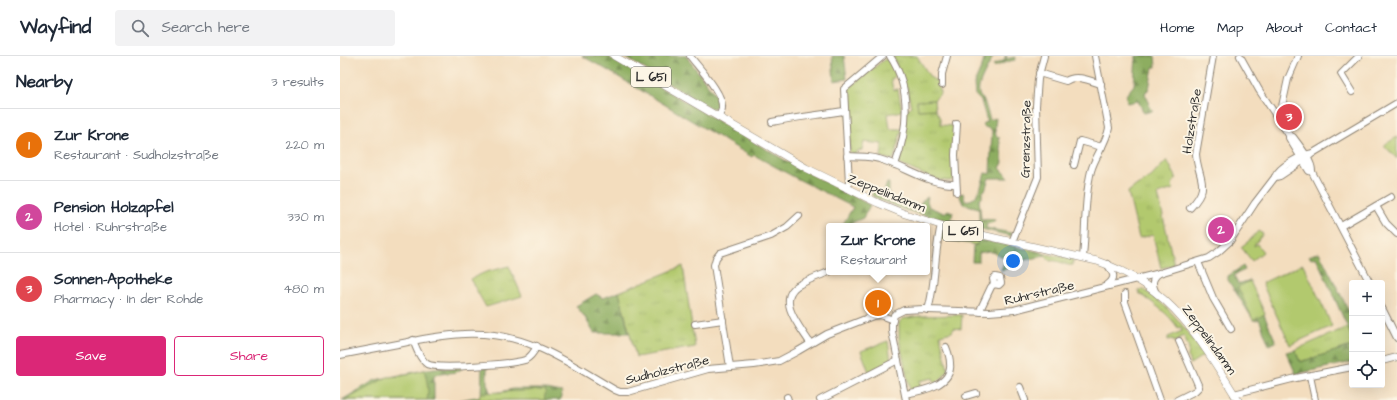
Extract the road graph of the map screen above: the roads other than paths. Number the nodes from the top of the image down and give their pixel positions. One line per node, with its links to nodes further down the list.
1 (614, 56): 22 (main road, Zeppelindamm / L 651)
2 (690, 56): 22 (street)
3 (883, 56): 21 (street)
4 (890, 56): 29 (street)
5 (947, 56): 16 (street)
6 (1044, 56): 13 (street, Grenzstraße)
7 (1095, 56): 15 (street)
8 (1213, 56): 36 (street, Holzstraße)
9 (1240, 56): 20 (street)
10 (1298, 56): 19 (street)
11 (1359, 56): 14 (street)
12 (1338, 68): 14 (street)
13 (1039, 74): 15 (street); 41 (street, Grenzstraße)
14 (1342, 74): 17 (street)
15 (1101, 84): 26 (street)
16 (942, 85)
17 (1352, 92)
18 (1397, 103): 28 (street, Ruhrstraße)
19 (1281, 106): 20 (street); 23 (street)
20 (1271, 109): 23 (street)
21 (844, 110): 24 (street); 27 (street)
22 (718, 117): 32 (main road, Zeppelindamm / L 651)
23 (1279, 120): 28 (street)
24 (772, 122)
25 (956, 124): 31 (street)
26 (1102, 147): 30 (street); 42 (street)
27 (848, 156): 29 (street); 32 (street)
28 (1304, 157): 39 (street); 43 (street, Ruhrstraße)
29 (895, 165): 31 (street)
30 (1074, 165)
31 (956, 184): 33 (street)
32 (847, 189): 38 (main road, Zeppelindamm / L 651)
33 (957, 192)
34 (1391, 197): 35 (street)
35 (1376, 206): 39 (street); 40 (street)
36 (1190, 208)
37 (799, 216): 56 (street)
38 (941, 225): 41 (main road, Zeppelindamm / L 651); 53 (street)
39 (1341, 226): 48 (street)
40 (1397, 234)
41 (1012, 242): 42 (main road, Zeppelindamm / L 651)
42 (1083, 257): 44 (main road, Zeppelindamm / L 651)
43 (1198, 262): 46 (street, Ruhrstraße); 59 (street)
44 (1107, 264): 47 (main road, Zeppelindamm / L 651); 50 (street)
45 (826, 273): 63 (street)
46 (1160, 273): 47 (street, Ruhrstraße); 52 (street)
47 (1135, 278): 50 (street, Ruhrstraße); 52 (main road, Zeppelindamm / L 651)
48 (1368, 280)
49 (994, 284): 54 (street)
50 (1106, 286): 54 (street, Ruhrstraße)
51 (1125, 294): 78 (street)
52 (1157, 294): 75 (main road, Zeppelindamm / L 651)
53 (928, 310): 54 (street, Ruhrstraße); 57 (street, Ruhrstraße)
54 (980, 312)
55 (1385, 314): 60 (street)
56 (723, 320): 58 (street); 70 (street)
57 (893, 320): 63 (street, Sudholzstraße); 68 (street)
58 (695, 324)
59 (1232, 329)
60 (1397, 338)
61 (413, 340): 64 (street, Sudholzstraße); 64 (street); 66 (street, Sudholzstraße)
62 (1179, 341): 79 (street)
63 (810, 343): 70 (street, Sudholzstraße)
64 (537, 346): 70 (street, Sudholzstraße)
65 (946, 347): 74 (street)
66 (340, 356)
67 (1397, 357): 69 (street)
68 (898, 360): 74 (street); 76 (street)
69 (1385, 360)
70 (730, 367)
71 (1349, 368): 72 (street)
72 (1310, 376): 75 (street); 80 (street)
73 (1020, 387): 77 (street)
74 (905, 397)
75 (1236, 397)
76 (820, 400)
77 (1025, 400)
78 (1160, 400)
79 (1177, 400)
80 (1316, 400)

